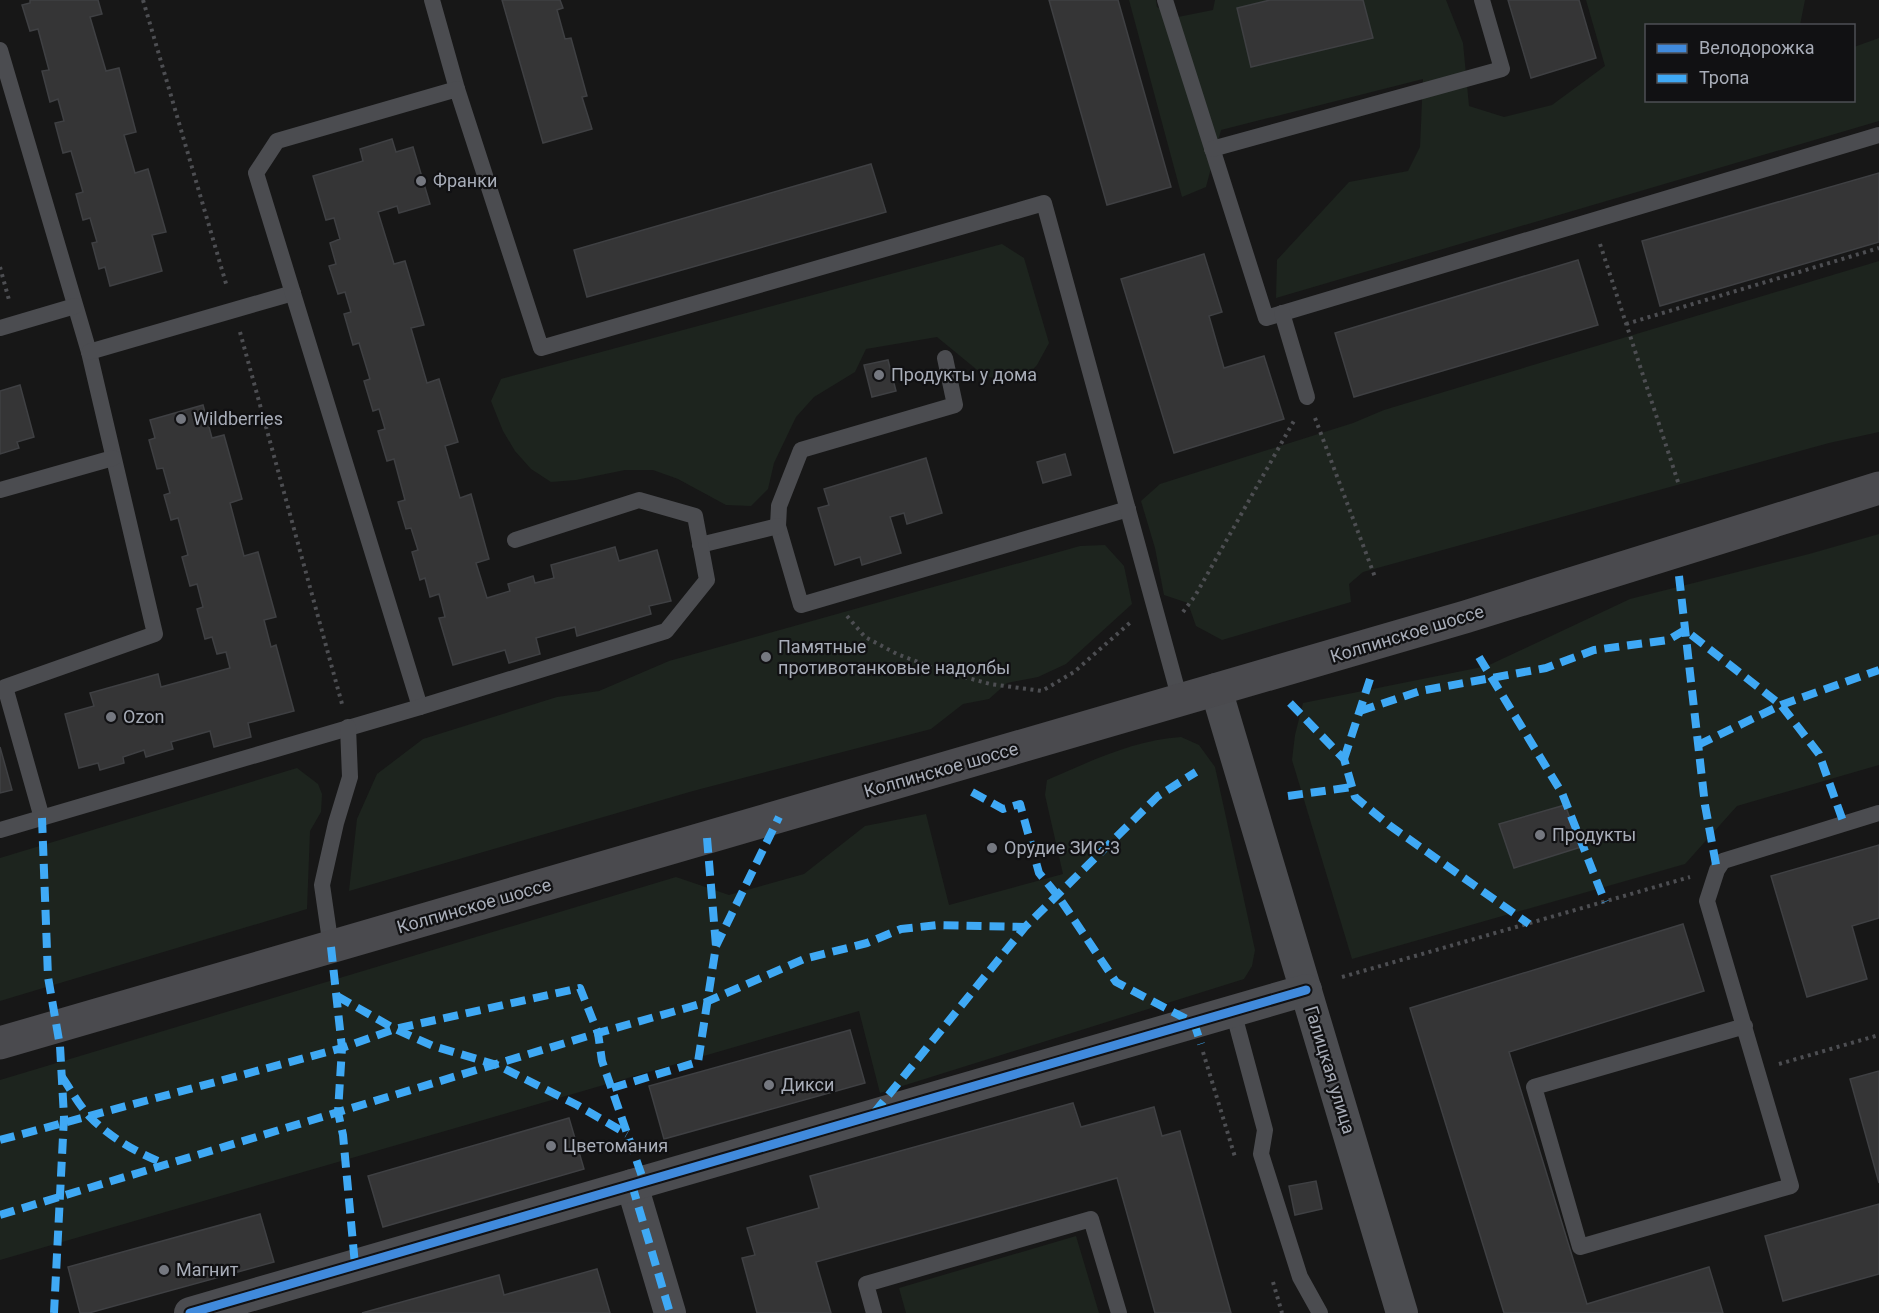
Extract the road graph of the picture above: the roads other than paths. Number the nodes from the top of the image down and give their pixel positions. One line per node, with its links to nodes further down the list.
1 (432, 0): 5 (lane)
2 (1165, 0): 7 (lane)
3 (1482, 0): 7 (lane)
4 (0, 50): 9 (lane)
5 (457, 89): 8 (lane); 18 (lane)
6 (1879, 135): 10 (lane)
7 (1212, 149): 10 (lane)
8 (293, 294): 12 (lane); 24 (lane)
9 (75, 306): 11 (lane); 12 (lane)
10 (1282, 313): 14 (lane)
11 (0, 328)
12 (89, 352): 15 (lane)
13 (945, 358): 19 (lane)
14 (1307, 397)
15 (113, 458): 17 (lane); 27 (lane)
16 (1879, 488): 22 (main road, Колпинское шоссе)
17 (0, 490)
18 (1128, 509): 19 (lane); 23 (lane)
19 (778, 526): 21 (lane)
20 (515, 540): 21 (lane)
21 (700, 545): 24 (lane)
22 (1216, 689): 23 (main road, Колпинское шоссе); 30 (street, Галицкая улица)
23 (1179, 700): 29 (main road, Колпинское шоссе)
24 (420, 707): 25 (lane)
25 (348, 727): 27 (lane); 29 (lane)
26 (1879, 813): 32 (lane)
27 (42, 818): 28 (lane)
28 (0, 830)
29 (331, 947): 33 (main road, Колпинское шоссе)
30 (1306, 990): 31 (street); 40 (street, Галицкая улица)
31 (1233, 1011): 34 (street); 39 (lane)
32 (1745, 1026): 32 (lane)
33 (0, 1043)
34 (632, 1185): 35 (street); 36 (street)
35 (190, 1313)
36 (670, 1313)
37 (874, 1313): 38 (lane)
38 (1119, 1313)
39 (1320, 1313)
40 (1402, 1313)

